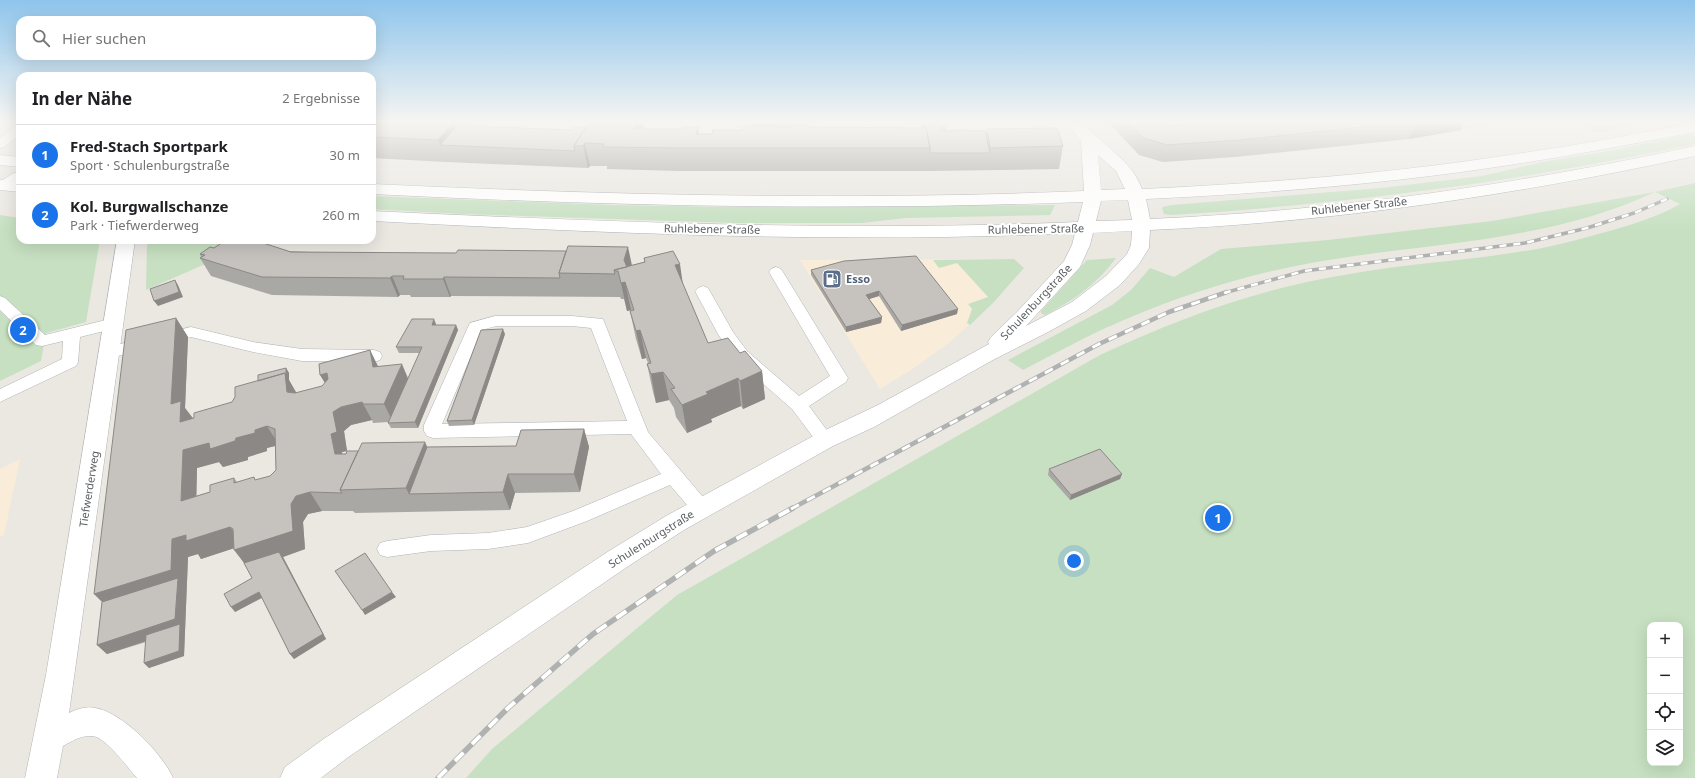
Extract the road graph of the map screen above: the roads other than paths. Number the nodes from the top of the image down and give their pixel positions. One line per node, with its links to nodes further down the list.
1 (1090, 157): 9 (main road, Schulenburgstraße)
2 (1111, 157): 8 (main road, Schulenburgstraße)
3 (1521, 157): 8 (main road)
4 (1666, 157): 11 (main road, Ruhlebener Straße)
5 (0, 160): 6 (main road)
6 (16, 162)
7 (376, 189): 9 (main road)
8 (1137, 194): 9 (main road); 11 (main road, Schulenburgstraße)
9 (1093, 196): 12 (main road, Schulenburgstraße)
10 (376, 216): 12 (main road, Ruhlebener Straße)
11 (1140, 225): 12 (main road, Ruhlebener Straße); 21 (main road, Schulenburgstraße)
12 (1086, 228): 21 (main road, Schulenburgstraße)
13 (125, 244): 17 (main road, Tiefwerderweg)
14 (776, 272): 23 (lane)
15 (703, 291): 23 (lane)
16 (3, 309): 18 (lane)
17 (114, 323): 18 (lane); 19 (main road, Tiefwerderweg)
18 (72, 333): 22 (lane)
19 (110, 352): 20 (lane); 29 (main road, Tiefwerderweg)
20 (374, 356)
21 (983, 356): 25 (main road, Schulenburgstraße)
22 (0, 396)
23 (798, 405): 25 (lane)
24 (638, 427): 24 (lane); 26 (lane)
25 (825, 440): 27 (main road, Schulenburgstraße)
26 (674, 476): 27 (lane); 28 (lane)
27 (701, 508): 30 (main road, Schulenburgstraße)
28 (387, 549)
29 (50, 737): 31 (main road, Tiefwerderweg); 32 (main road)
30 (336, 748): 33 (main road, Schulenburgstraße); 34 (main road, Schulenburgstraße)
31 (42, 778)
32 (157, 778)
33 (296, 778)
34 (311, 778)

